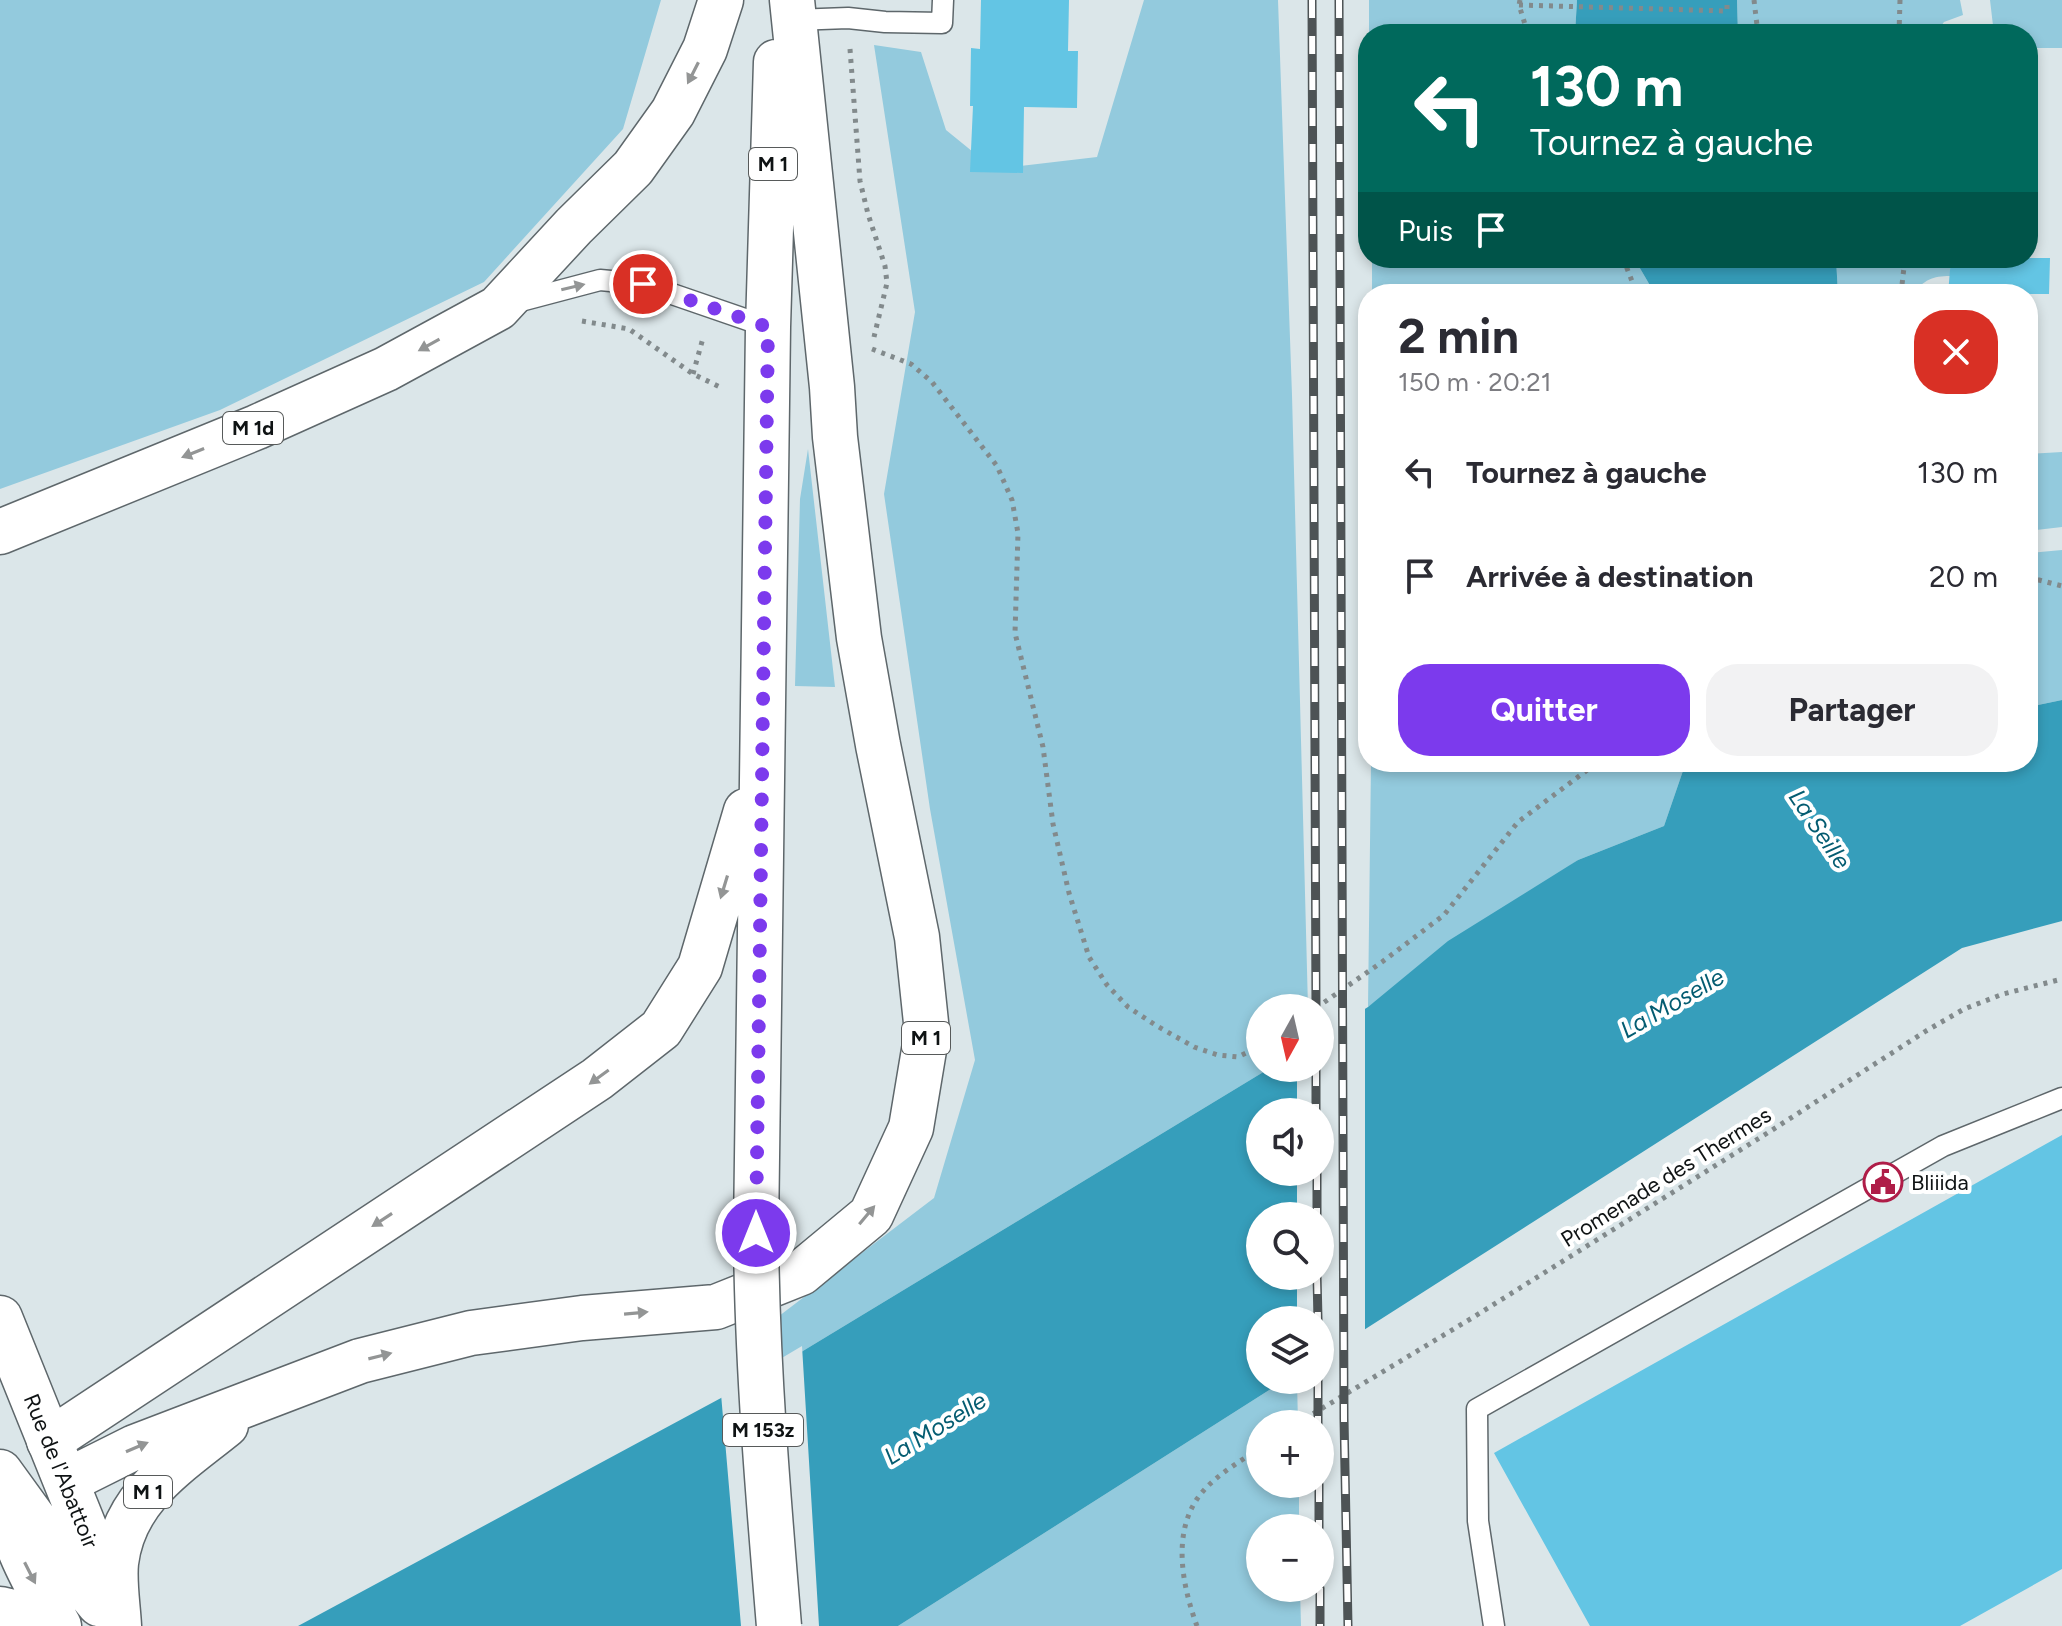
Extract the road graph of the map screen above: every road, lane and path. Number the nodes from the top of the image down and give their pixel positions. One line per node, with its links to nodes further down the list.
1 (721, 0): 13 (main road, M 1d, one-way to 13)
2 (943, 0): 9 (lane)
3 (1727, 0): 7 (path)
4 (1754, 0): 11 (path)
5 (1900, 0): 12 (path)
6 (1519, 2): 7 (path); 10 (path)
7 (1536, 3)
8 (788, 7): 9 (lane); 15 (main road, M 1); 27 (main road, M 1, one-way to 8)
9 (848, 18): 24 (path)
10 (1525, 24)
11 (1757, 24)
12 (1899, 24)
13 (498, 308): 15 (lane, M 1d, one-way to 15); 17 (main road, M 1d, one-way to 17)
14 (571, 319): 16 (path)
15 (768, 327): 20 (main road, M 1)
16 (693, 374)
17 (0, 532)
18 (2038, 580): 19 (path)
19 (2062, 586)
20 (762, 759): 29 (main road, M 1, one-way to 29); 38 (main road, M 153z, bridge)
21 (1585, 772): 23 (path)
22 (2062, 979): 28 (path, Promenade des Thermes)
23 (1334, 995)
24 (1246, 1053)
25 (2062, 1098): 40 (lane)
26 (0, 1318): 29 (main road, Rue de l'Abattoir)
27 (256, 1401): 32 (main road, M 1, one-way to 27); 37 (main road, M 1)
28 (1319, 1410)
29 (49, 1441): 31 (main road, M 1); 32 (main road, Rue de l'Abattoir)
30 (1246, 1457): 39 (path)
31 (0, 1472): 33 (main road, Rue de l'Abattoir)
32 (67, 1481): 33 (main road, M 1); 37 (main road, Rue de l'Abattoir)
33 (11, 1518): 36 (main road, Rue de l'Abattoir, one-way to 36); 37 (main road, Rue de l'Abattoir)
34 (0, 1609): 35 (main road)
35 (42, 1626)
36 (59, 1626)
37 (118, 1626)
38 (779, 1626)
39 (1197, 1626)
40 (1494, 1626)

